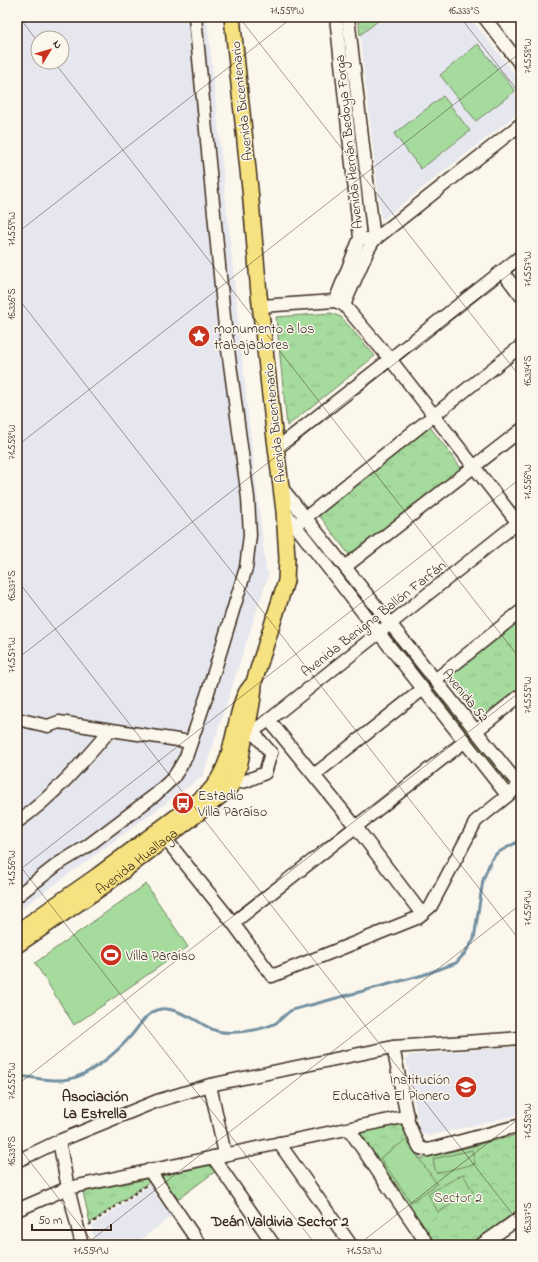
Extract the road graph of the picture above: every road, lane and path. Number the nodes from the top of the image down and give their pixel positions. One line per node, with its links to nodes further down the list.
1 (195, 17): 38 (street)
2 (232, 17): 14 (main road, Avenida Bicentenario)
3 (336, 17): 8 (street, Avenida Hernán Bedoya Forga)
4 (348, 17): 9 (street, Avenida Hernán Bedoya Forga)
5 (486, 18): 6 (street)
6 (521, 65)
7 (521, 124): 9 (street)
8 (360, 238): 9 (street); 13 (street, Avenida Hernán Bedoya Forga)
9 (374, 240): 13 (street, Avenida Hernán Bedoya Forga)
10 (521, 256): 11 (street)
11 (502, 271): 12 (street); 16 (street)
12 (521, 296)
13 (340, 303): 14 (street); 16 (street)
14 (261, 306): 19 (main road, Avenida Bicentenario)
15 (521, 346): 17 (street)
16 (390, 359): 17 (street); 19 (street)
17 (433, 415): 20 (street); 22 (street)
18 (521, 430): 20 (street)
19 (276, 449): 21 (main road, Avenida Bicentenario)
20 (474, 467): 23 (street); 25 (street)
21 (281, 487): 22 (street, Avenida 52); 24 (main road, Avenida Bicentenario)
22 (306, 517): 24 (street); 25 (street, Avenida 52)
23 (520, 523): 27 (street, Avenida Benigno Ballón Farfán)
24 (290, 529): 28 (street); 36 (main road, Avenida Bicentenario)
25 (345, 567): 27 (street, Avenida 52)
26 (521, 611): 29 (street)
27 (390, 623): 28 (street, Avenida Benigno Ballón Farfán); 29 (street, Avenida 52)
28 (378, 632): 30 (street); 32 (street, Avenida Benigno Ballón Farfán)
29 (435, 680): 35 (street, Avenida 52)
30 (423, 689): 37 (street); 41 (street)
31 (521, 695): 35 (street)
32 (269, 720): 36 (street, Avenida Benigno Ballón Farfán); 39 (street)
33 (18, 722): 34 (street)
34 (110, 730): 38 (street); 45 (street)
35 (476, 731): 43 (street, Avenida 52)
36 (243, 738): 40 (street); 42 (main road); 47 (main road, Avenida Huallaga)
37 (465, 741): 44 (street); 46 (street)
38 (191, 742): 48 (street)
39 (292, 748): 40 (street); 41 (street)
40 (271, 753): 42 (street)
41 (314, 775): 46 (street)
42 (233, 784): 47 (main road, Avenida Huallaga)
43 (520, 785): 44 (street)
44 (508, 795): 49 (street)
45 (17, 822)
46 (356, 827): 49 (street); 50 (street)
47 (162, 834): 50 (street); 51 (main road, Avenida Huallaga); 52 (main road, Avenida Huallaga)
48 (17, 896)
49 (422, 914): 50 (street)
50 (233, 923)
51 (17, 932)
52 (17, 945)
53 (521, 1038): 54 (street)
54 (393, 1047): 55 (street); 56 (street)
55 (210, 1085): 59 (street); 61 (street)
56 (408, 1116): 57 (street); 58 (street)
57 (521, 1125)
58 (348, 1129): 60 (street); 75 (street)
59 (59, 1141): 62 (street); 65 (street)
60 (279, 1143): 61 (street); 74 (street)
61 (219, 1156): 63 (street); 73 (street)
62 (17, 1161)
63 (149, 1170): 65 (street); 72 (street)
64 (151, 1183): 69 (path)
65 (68, 1188): 66 (street); 71 (street)
66 (17, 1210)
67 (521, 1217): 76 (street)
68 (87, 1218): 69 (path)
69 (89, 1225): 70 (path)
70 (90, 1232)
71 (82, 1245)
72 (200, 1245)
73 (274, 1245)
74 (351, 1245)
75 (428, 1245)
76 (481, 1245)

